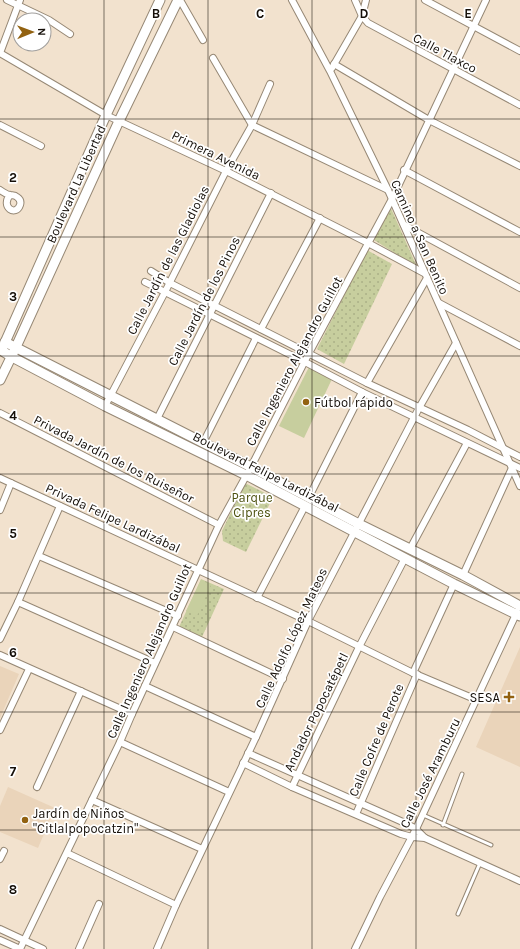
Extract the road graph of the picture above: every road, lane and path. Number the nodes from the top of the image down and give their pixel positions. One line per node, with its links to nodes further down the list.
1 (7, 0): 9 (street)
2 (160, 0): 22 (main road, Boulevard La Libertad)
3 (179, 0): 13 (street); 24 (main road, Boulevard La Libertad)
4 (292, 0): 19 (street, Camino a San Benito)
5 (355, 0): 10 (street)
6 (366, 0): 10 (street)
7 (426, 0): 11 (street)
8 (486, 0): 11 (street, Calle Ingeniero Alejandro Guillot)
9 (19, 2): 12 (street); 15 (street)
10 (362, 16): 17 (street); 18 (street, Calle Tlaxco)
11 (474, 27): 14 (street); 18 (street, Calle Ingeniero Alejandro Guillot)
12 (70, 34)
13 (203, 40)
14 (520, 51)
15 (0, 53): 22 (street, Primera Avenida)
16 (213, 58): 26 (street)
17 (334, 64): 19 (street); 23 (street)
18 (453, 69): 21 (street, Calle Tlaxco); 23 (street, Calle Ingeniero Alejandro Guillot)
19 (330, 71): 32 (street, Camino a San Benito)
20 (270, 84): 26 (street, Calle Jardín de las Gladiolas)
21 (520, 105)
22 (106, 115): 24 (street, Primera Avenida); 54 (main road, Boulevard La Libertad)
23 (429, 120): 28 (street); 29 (street, Calle Ingeniero Alejandro Guillot)
24 (119, 121): 30 (street, Primera Avenida); 55 (main road, Boulevard La Libertad)
25 (0, 124): 27 (street)
26 (252, 125): 30 (street, Calle Jardín de las Gladiolas); 32 (street)
27 (41, 146)
28 (520, 166)
29 (404, 170): 35 (street, Calle Ingeniero Alejandro Guillot); 39 (street)
30 (226, 171): 33 (street, Primera Avenida); 44 (street, Calle Jardín de las Gladiolas)
31 (0, 190): 34 (street)
32 (388, 190): 35 (street, Camino a San Benito)
33 (271, 193): 37 (street, Primera Avenida); 48 (street, Calle Jardín de los Pinos)
34 (10, 195): 36 (street); 36 (street)
35 (392, 199): 38 (street, Camino a San Benito); 40 (street, Calle Ingeniero Alejandro Guillot)
36 (2, 202)
37 (320, 218): 40 (street, Primera Avenida); 50 (street)
38 (404, 225): 42 (street, Camino a San Benito); 45 (street)
39 (520, 232)
40 (368, 243): 42 (street, Primera Avenida); 56 (street, Calle Ingeniero Alejandro Guillot)
41 (151, 271): 44 (street)
42 (425, 275): 47 (street, Camino a San Benito); 60 (street)
43 (145, 282): 46 (street)
44 (170, 283): 46 (street, Calle Jardín de las Gladiolas); 48 (street)
45 (520, 288)
46 (165, 292): 49 (street); 62 (street, Calle Jardín de las Gladiolas)
47 (438, 303): 52 (street, Camino a San Benito); 53 (street)
48 (214, 305): 49 (street, Calle Jardín de los Pinos); 50 (street)
49 (209, 314): 51 (street); 66 (street, Calle Jardín de los Pinos)
50 (261, 329): 56 (street)
51 (256, 338): 58 (street); 68 (street)
52 (456, 343): 64 (street, Calle Adolfo López Mateos); 70 (street, Camino a San Benito)
53 (520, 346)
54 (1, 347): 55 (main road, Boulevard Felipe Lardizábal); 57 (main road, Boulevard Felipe Lardizábal)
55 (16, 347): 57 (main road, Boulevard La Libertad); 62 (main road, Boulevard Felipe Lardizábal)
56 (309, 353): 58 (street, Calle Ingeniero Alejandro Guillot); 60 (street)
57 (12, 357): 59 (main road, Boulevard La Libertad); 63 (main road, Boulevard Felipe Lardizábal)
58 (305, 362): 61 (street); 73 (street, Calle Ingeniero Alejandro Guillot)
59 (0, 380)
60 (367, 382): 64 (street)
61 (362, 392): 67 (street); 79 (street)
62 (110, 396): 63 (street, Calle Jardín de las Gladiolas); 66 (main road, Boulevard Felipe Lardizábal)
63 (105, 406): 75 (main road, Boulevard Felipe Lardizábal)
64 (419, 408): 67 (street, Calle Adolfo López Mateos); 70 (street)
65 (0, 413): 83 (street, Privada Jardín de los Ruiseñor)
66 (157, 418): 68 (main road, Boulevard Felipe Lardizábal)
67 (414, 418): 69 (street); 82 (street, Calle Adolfo López Mateos)
68 (203, 443): 73 (main road, Boulevard Felipe Lardizábal)
69 (467, 443): 72 (street); 85 (street)
70 (504, 448): 71 (street); 72 (street, Camino a San Benito)
71 (520, 457)
72 (511, 465): 74 (street); 78 (street, Camino a San Benito); 89 (street)
73 (251, 467): 75 (street, Calle Ingeniero Alejandro Guillot); 79 (main road, Boulevard Felipe Lardizábal)
74 (520, 468)
75 (246, 475): 79 (main road, Boulevard Felipe Lardizábal); 83 (street, Calle Ingeniero Alejandro Guillot)
76 (0, 478): 77 (street, Privada Felipe Lardizábal)
77 (11, 483): 80 (street, Privada Felipe Lardizábal); 81 (street)
78 (520, 486)
79 (307, 502): 82 (main road, Boulevard Felipe Lardizábal); 84 (main road, Boulevard Felipe Lardizábal); 91 (street)
80 (60, 506): 86 (street); 88 (street, Privada Felipe Lardizábal)
81 (0, 510)
82 (358, 524): 84 (street, Calle Adolfo López Mateos); 85 (main road, Boulevard Felipe Lardizábal)
83 (219, 525): 88 (street, Calle Ingeniero Alejandro Guillot)
84 (355, 532): 87 (main road, Boulevard Felipe Lardizábal); 95 (street, Calle Adolfo López Mateos)
85 (410, 548): 89 (main road, Boulevard Felipe Lardizábal)
86 (38, 556): 92 (street); 94 (street)
87 (405, 558): 90 (main road, Boulevard Felipe Lardizábal); 98 (street, Andador Popocatépetl)
88 (198, 569): 91 (street, Privada Felipe Lardizábal); 94 (street, Calle Ingeniero Alejandro Guillot)
89 (463, 575): 93 (main road, Boulevard Felipe Lardizábal)
90 (454, 584): 93 (main road, Boulevard Felipe Lardizábal); 102 (street, Calle Cofre de Perote)
91 (257, 598): 95 (street, Privada Felipe Lardizábal)
92 (18, 602): 97 (street); 100 (street)
93 (519, 609): 106 (street, Calle José Aramburu)
94 (178, 616): 96 (street, Calle Ingeniero Alejandro Guillot)
95 (308, 621): 98 (street, Privada Felipe Lardizábal); 103 (street, Calle Adolfo López Mateos)
96 (173, 627): 100 (street, Calle Ingeniero Alejandro Guillot); 103 (street)
97 (0, 639)
98 (360, 647): 102 (street, Privada Felipe Lardizábal); 113 (street, Andador Popocatépetl)
99 (0, 655): 101 (street)
100 (155, 663): 104 (street, Calle Ingeniero Alejandro Guillot)
101 (29, 669): 105 (street); 108 (street)
102 (415, 674): 106 (street, Privada Felipe Lardizábal); 119 (street, Calle Cofre de Perote)
103 (283, 679): 109 (street, Calle Adolfo López Mateos)
104 (145, 686): 107 (street, Calle Ingeniero Alejandro Guillot); 109 (street)
105 (81, 691): 107 (street); 115 (street)
106 (477, 700): 121 (street, Calle José Aramburu)
107 (132, 714): 110 (street, Calle Ingeniero Alejandro Guillot)
108 (0, 730)
109 (256, 737): 111 (street, Calle Adolfo López Mateos)
110 (120, 742): 117 (street); 118 (street, Calle Ingeniero Alejandro Guillot)
111 (248, 752): 112 (street, Calle Adolfo López Mateos); 113 (street)
112 (243, 763): 116 (street); 117 (street, Calle Adolfo López Mateos)
113 (298, 774): 116 (street, Andador Popocatépetl); 119 (street)
114 (462, 774): 122 (lane)
115 (37, 787)
116 (292, 787): 120 (street)
117 (229, 792): 127 (street, Calle Adolfo López Mateos)
118 (92, 800): 127 (street); 129 (street, Calle Ingeniero Alejandro Guillot)
119 (361, 802): 120 (street, Calle Cofre de Perote); 123 (street)
120 (356, 814): 124 (street)
121 (422, 815): 122 (lane); 123 (street, Calle José Aramburu)
122 (443, 824): 126 (lane)
123 (416, 829): 124 (street, Calle José Aramburu); 125 (street)
124 (412, 837): 125 (street); 143 (street, Calle José Aramburu)
125 (425, 838): 131 (street)
126 (491, 846)
127 (202, 849): 134 (street, Calle Adolfo López Mateos)
128 (4, 851): 130 (street)
129 (66, 853): 134 (street); 138 (street, Calle Ingeniero Alejandro Guillot)
130 (0, 859)
131 (480, 863): 132 (street); 135 (lane)
132 (520, 881)
133 (99, 904): 141 (street)
134 (176, 905): 142 (street, Calle Adolfo López Mateos)
135 (458, 914)
136 (0, 929): 138 (street)
137 (0, 940): 139 (street)
138 (24, 940): 139 (street, Calle Ingeniero Alejandro Guillot); 140 (street)
139 (20, 949)
140 (43, 949)
141 (80, 949)
142 (157, 949)
143 (355, 949)

